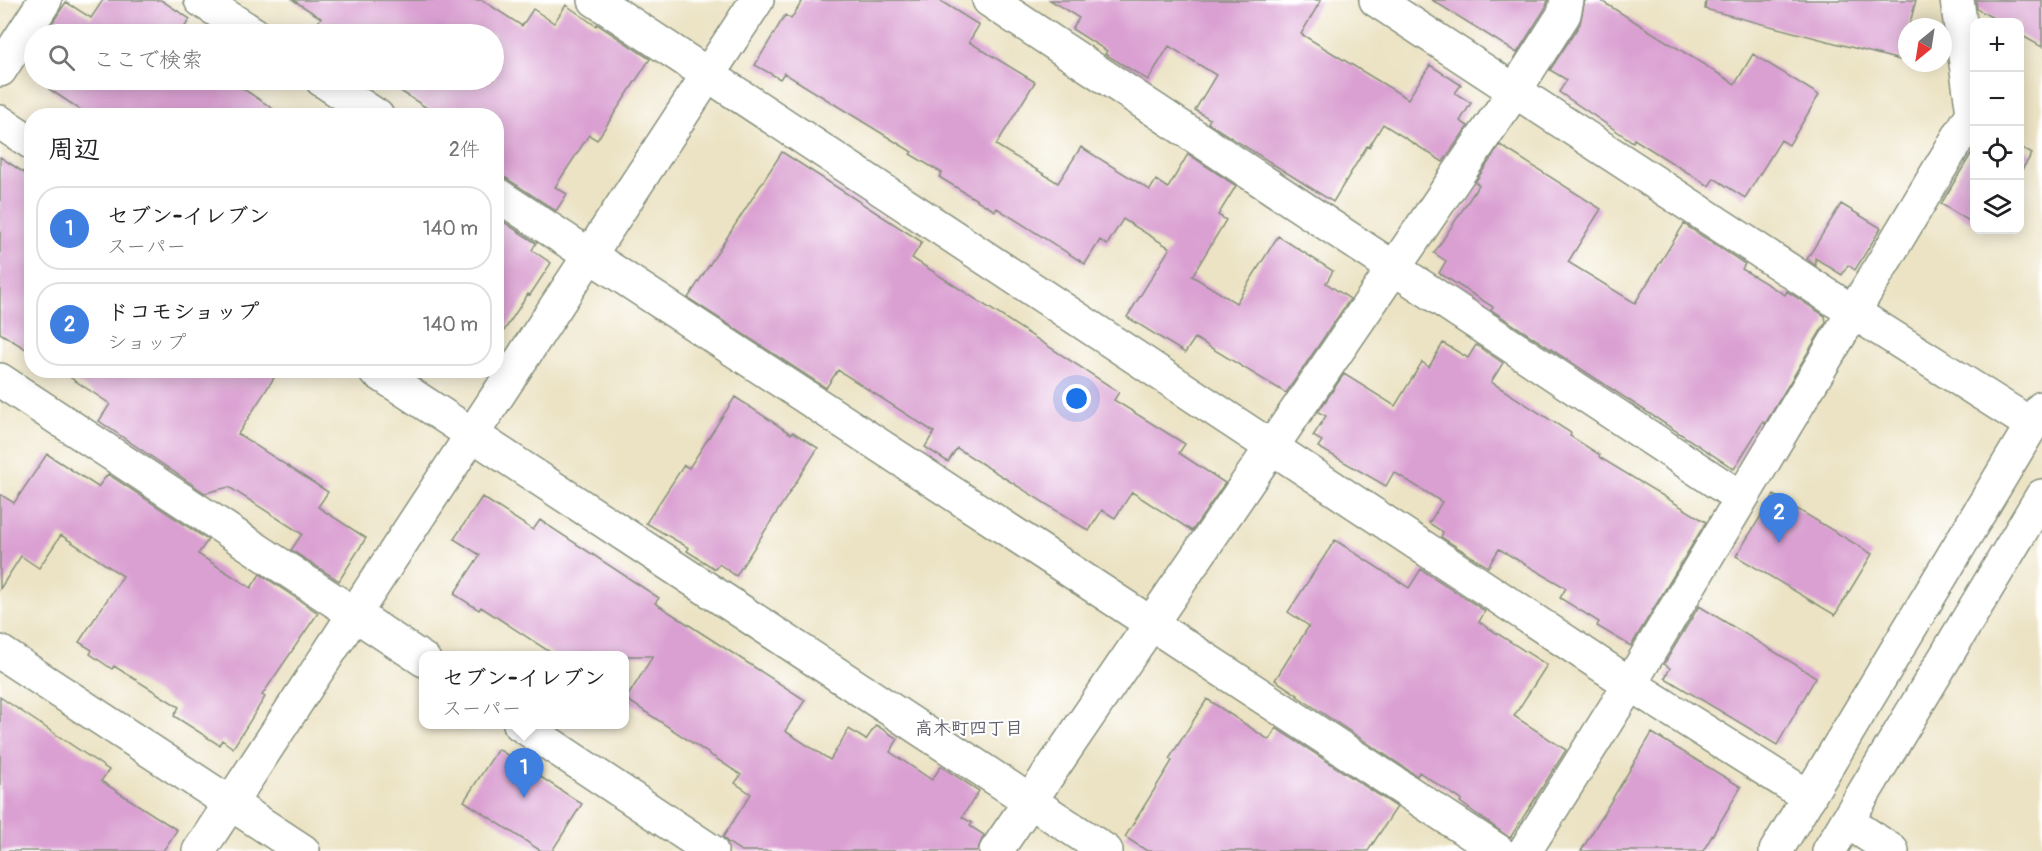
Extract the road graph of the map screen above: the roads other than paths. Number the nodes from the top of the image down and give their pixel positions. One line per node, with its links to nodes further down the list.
1 (45, 0): 9 (street)
2 (201, 0): 10 (street)
3 (596, 0): 13 (street)
4 (757, 0): 13 (street)
5 (989, 0): 21 (street)
6 (1376, 0): 15 (street)
7 (1567, 0): 15 (street)
8 (1957, 0): 22 (street)
9 (30, 24)
10 (238, 24)
11 (24, 33): 12 (street)
12 (0, 70)
13 (709, 74): 20 (street); 27 (street)
14 (337, 90): 16 (street)
15 (1514, 92): 21 (street); 22 (street)
16 (365, 108)
17 (0, 122): 18 (street)
18 (24, 138)
19 (504, 199): 20 (street)
20 (590, 255): 26 (street); 31 (street)
21 (1394, 268): 27 (street); 29 (street)
22 (1853, 312): 25 (street); 29 (street)
23 (386, 378): 26 (street)
24 (0, 380): 30 (street)
25 (2037, 417): 36 (street)
26 (471, 436): 30 (street); 37 (street)
27 (1272, 447): 31 (street); 34 (street)
28 (2042, 496): 39 (street)
29 (1742, 498): 34 (street)
30 (354, 615): 33 (street); 38 (street)
31 (1152, 623): 37 (street); 45 (street)
32 (0, 652): 38 (street)
33 (419, 657)
34 (1630, 684): 36 (street); 46 (street)
35 (528, 729): 42 (street)
36 (1809, 796): 47 (street)
37 (1030, 801): 43 (street); 44 (street)
38 (231, 803): 40 (street); 41 (street)
39 (1847, 821): 48 (street); 49 (street)
40 (199, 851)
41 (303, 851)
42 (711, 851)
43 (996, 851)
44 (1106, 851)
45 (1498, 851)
46 (1525, 851)
47 (1776, 851)
48 (1829, 851)
49 (1892, 851)

